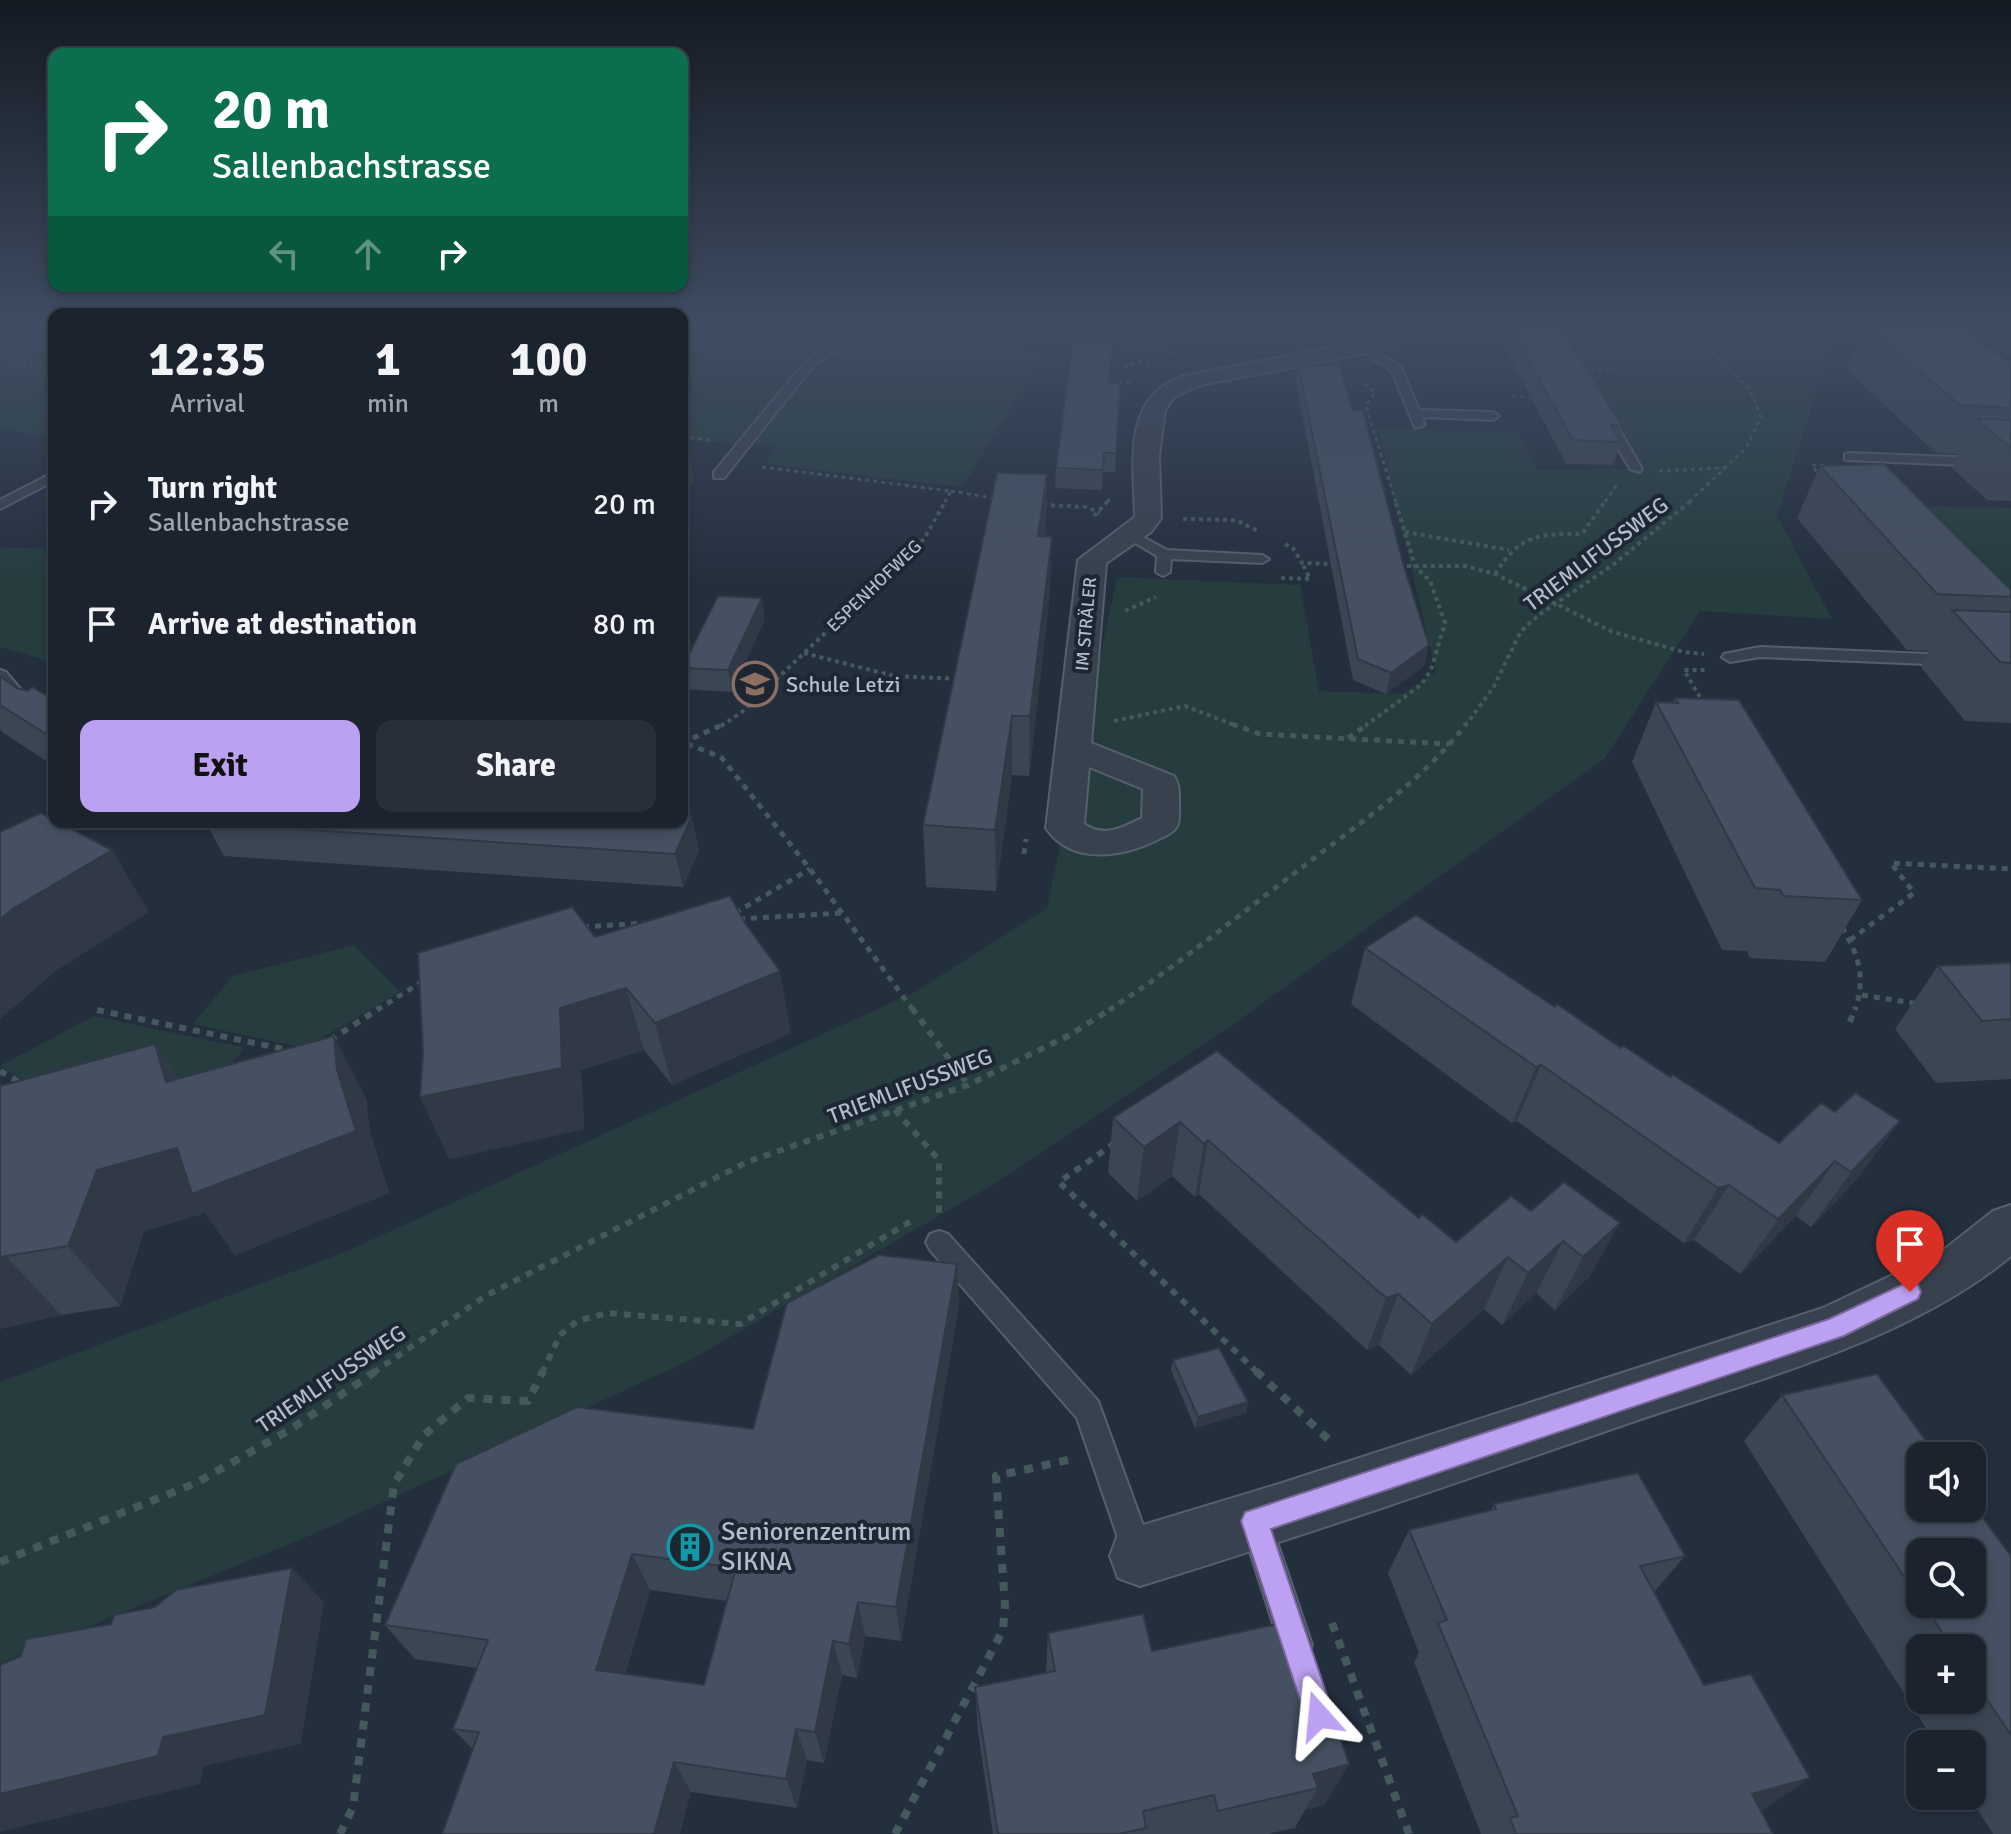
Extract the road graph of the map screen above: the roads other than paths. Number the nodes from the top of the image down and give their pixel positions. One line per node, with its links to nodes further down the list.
1 (771, 412): 9 (lane)
2 (1152, 412): 12 (street, IM STRÄLER)
3 (1414, 412): 5 (lane)
4 (1603, 412): 8 (lane)
5 (1493, 416)
6 (1849, 457): 7 (lane)
7 (2011, 463)
8 (1636, 469)
9 (719, 475)
10 (48, 479): 11 (lane)
11 (0, 505)
12 (1130, 534): 13 (lane); 20 (street, IM STRÄLER)
13 (1164, 554): 14 (lane); 15 (lane)
14 (1262, 559)
15 (1163, 572)
16 (1730, 657): 17 (lane)
17 (1964, 661)
18 (0, 675): 19 (lane)
19 (48, 724)
20 (1074, 749)
21 (67, 828): 22 (lane)
22 (0, 863)
23 (2011, 1226): 25 (street)
24 (939, 1242): 26 (lane)
25 (1255, 1521): 26 (street); 27 (lane)
26 (1140, 1556)
27 (1304, 1670)

